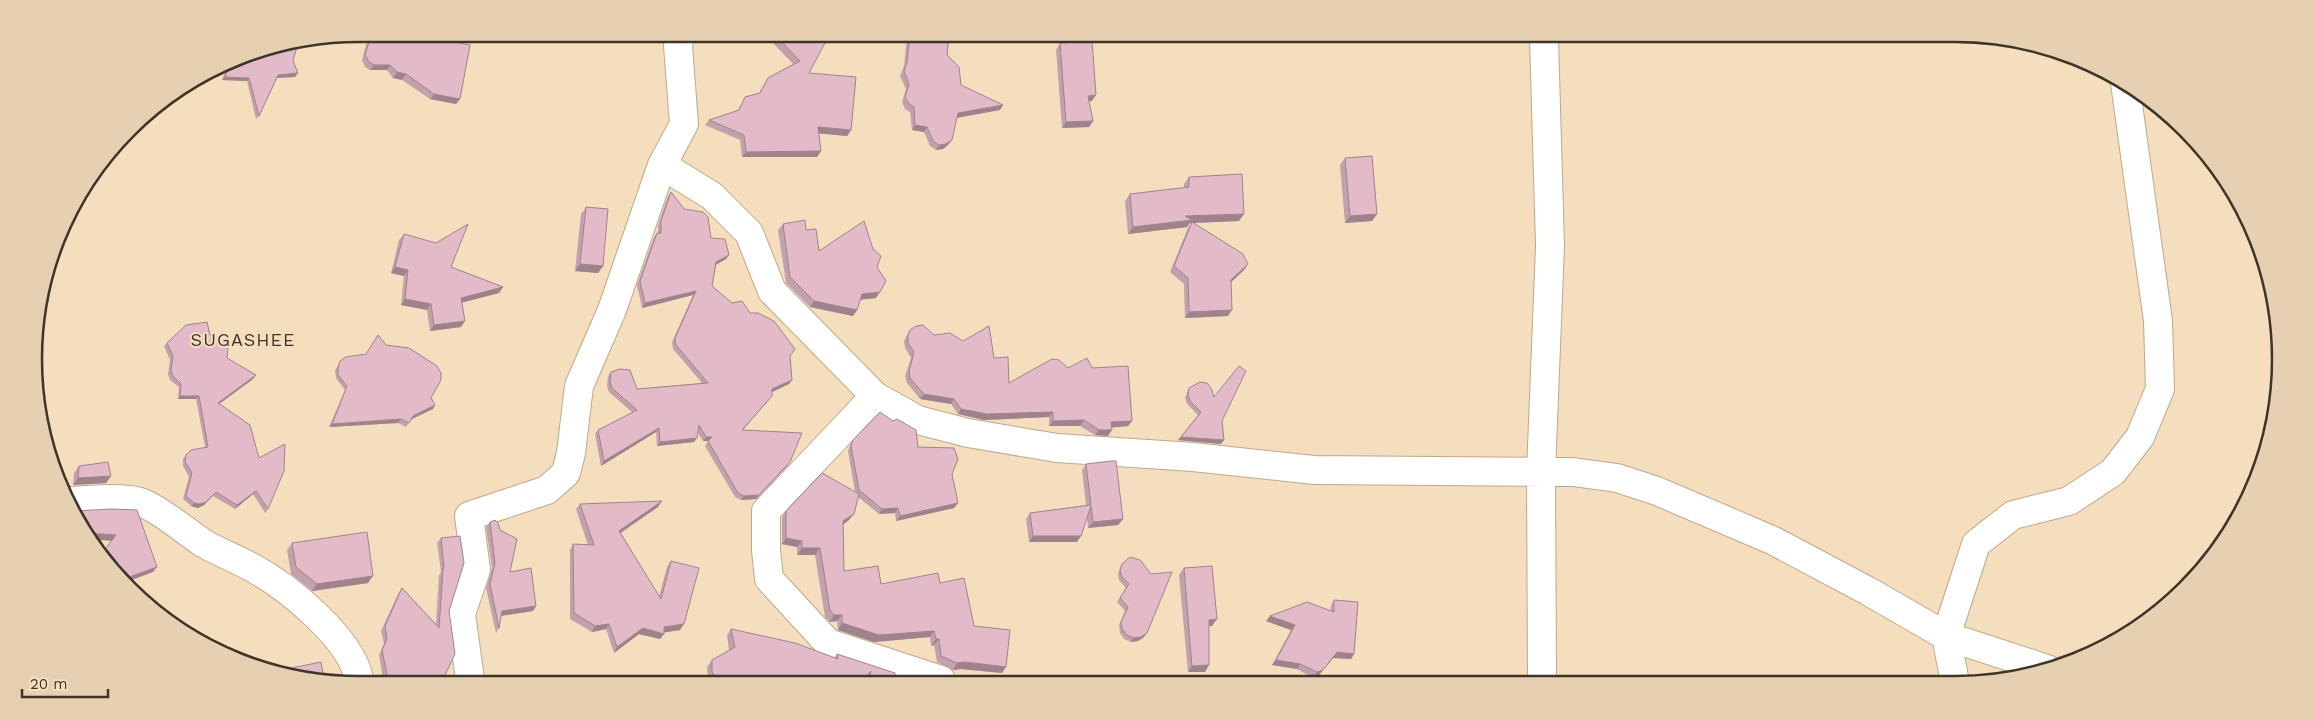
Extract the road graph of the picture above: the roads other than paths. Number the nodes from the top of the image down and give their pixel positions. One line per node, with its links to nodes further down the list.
1 (679, 42): 4 (street)
2 (1544, 42): 6 (street)
3 (2125, 93): 8 (street)
4 (662, 165): 5 (street); 11 (street)
5 (875, 396): 6 (street); 12 (street)
6 (1541, 472): 8 (street); 13 (street)
7 (76, 502): 10 (street)
8 (1946, 636): 9 (street); 14 (street)
9 (2037, 666)
10 (358, 676)
11 (470, 676)
12 (929, 676)
13 (1542, 676)
14 (1954, 676)

